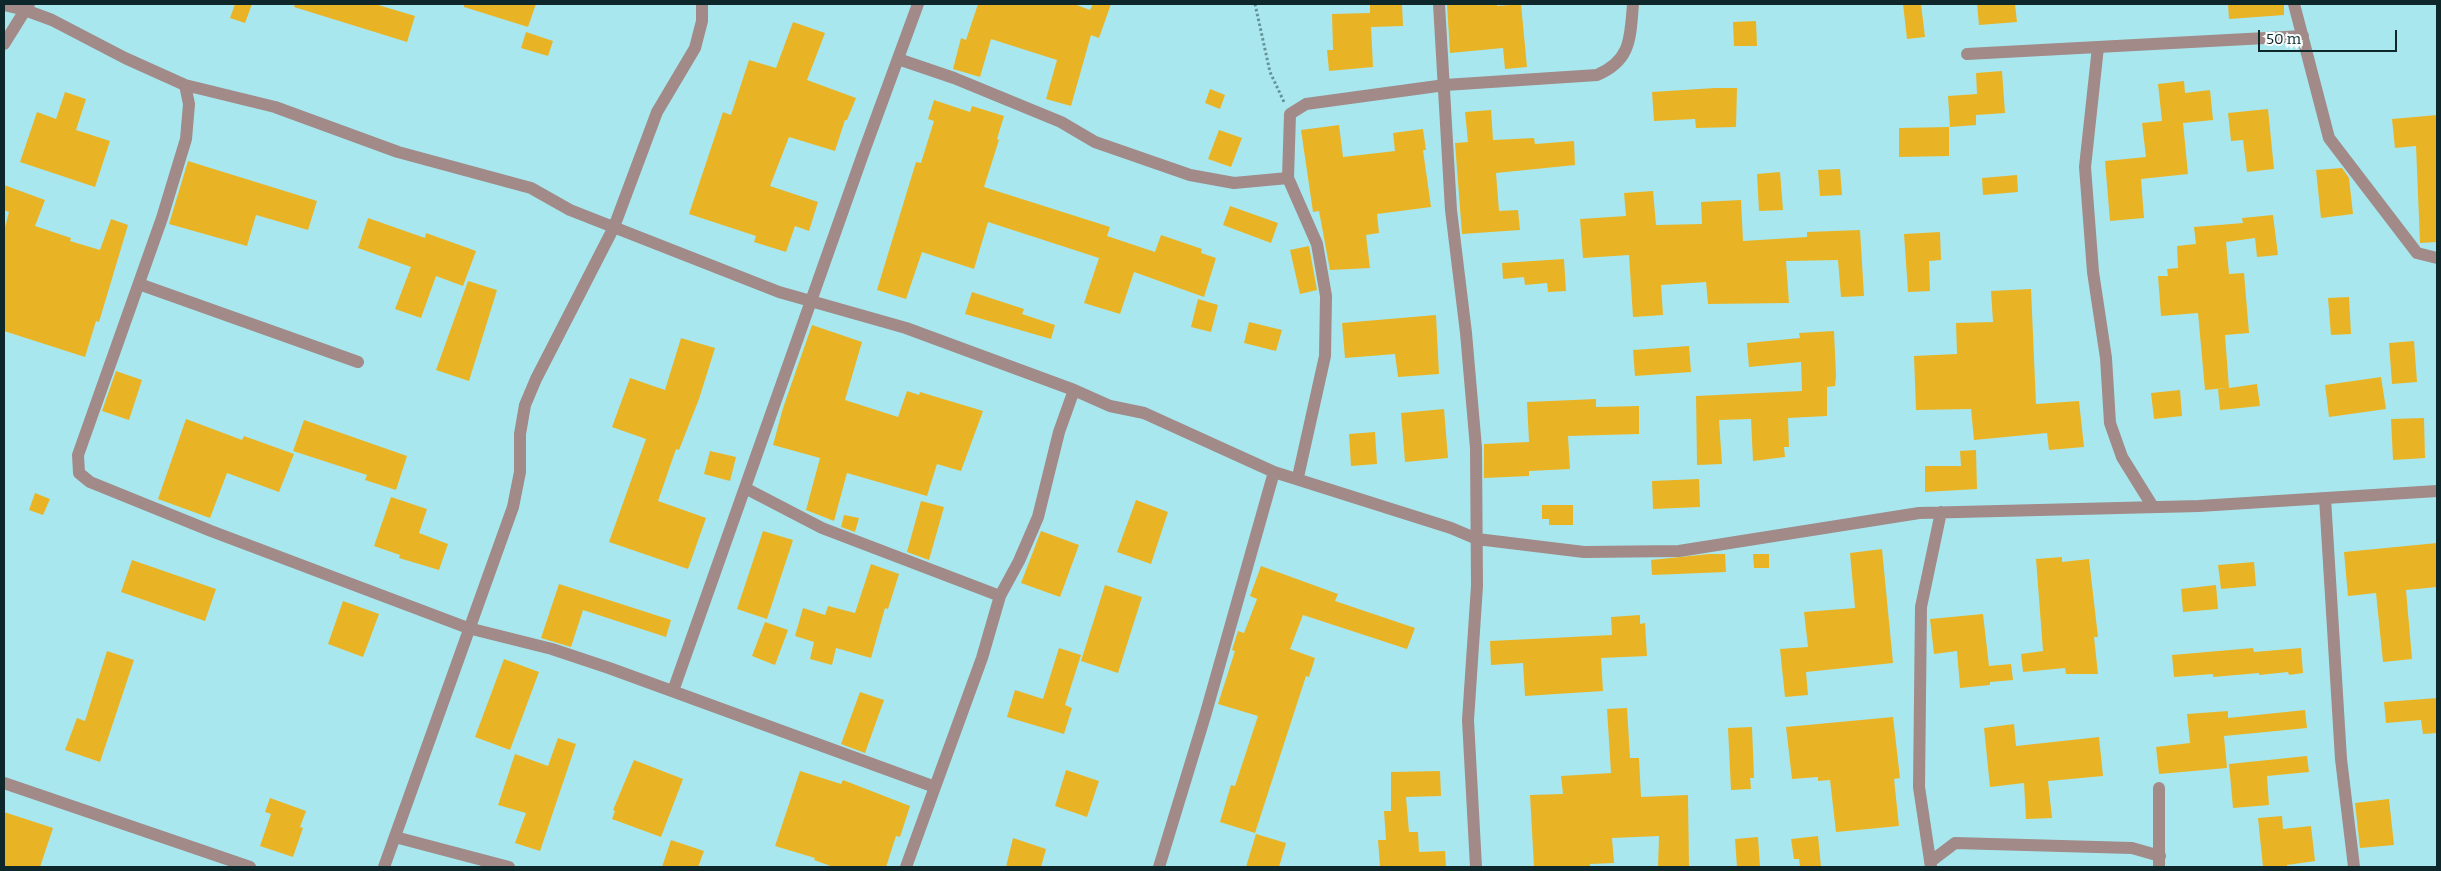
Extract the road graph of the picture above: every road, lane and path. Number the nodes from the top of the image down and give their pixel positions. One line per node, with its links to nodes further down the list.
1 (702, 4): 18 (street)
2 (918, 4): 13 (street)
3 (1254, 4): 16 (path)
4 (1439, 4): 15 (street)
5 (1633, 4): 15 (street)
6 (2294, 4): 9 (street)
7 (4, 5): 8 (street)
8 (27, 7): 10 (street); 14 (street)
9 (2303, 36): 11 (street); 19 (street)
10 (4, 44)
11 (2098, 47): 12 (street); 29 (street)
12 (1967, 54)
13 (898, 59): 17 (street); 21 (street)
14 (185, 85): 18 (street); 20 (street)
15 (1445, 85): 16 (street); 31 (street)
16 (1290, 114): 17 (street)
17 (1288, 178): 25 (street)
18 (614, 227): 21 (street); 33 (street)
19 (2437, 258)
20 (139, 284): 22 (street); 33 (street)
21 (811, 302): 23 (street); 26 (street)
22 (358, 362)
23 (1074, 390): 24 (street); 32 (street)
24 (1274, 472): 25 (street); 45 (street)
25 (1298, 477): 31 (street)
26 (745, 488): 32 (street); 34 (street)
27 (2437, 491): 28 (street)
28 (2325, 498): 29 (street); 47 (street)
29 (2153, 507): 30 (street)
30 (1941, 512): 31 (street); 40 (street)
31 (1477, 539): 46 (street)
32 (1000, 596): 36 (street)
33 (468, 628): 34 (street); 38 (street)
34 (673, 692): 36 (street)
35 (4, 783): 41 (street)
36 (935, 787): 44 (street)
37 (2160, 788): 39 (street)
38 (395, 837): 42 (street); 43 (street)
39 (2159, 862): 40 (street)
40 (1930, 865)
41 (250, 867)
42 (384, 867)
43 (509, 867)
44 (906, 867)
45 (1160, 867)
46 (1476, 867)
47 (2354, 867)

